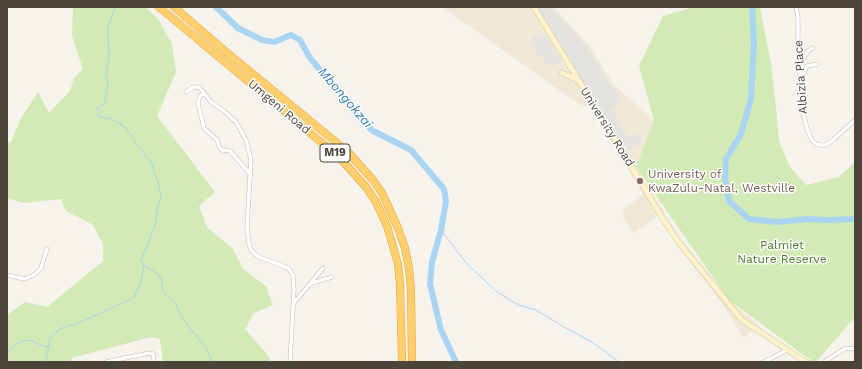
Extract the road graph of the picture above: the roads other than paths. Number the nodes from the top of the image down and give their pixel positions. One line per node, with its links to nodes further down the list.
1 (159, 7): 26 (highway, Umgeni Road / M19)
2 (174, 7): 27 (highway, Umgeni Road / M19)
3 (534, 7): 10 (street, University Road)
4 (796, 7): 6 (street, Albizia Place)
5 (813, 48): 6 (street)
6 (799, 64): 9 (street, Albizia Place)
7 (817, 64): 9 (street)
8 (562, 73): 10 (street)
9 (800, 79): 13 (street, Albizia Place)
10 (578, 80): 22 (street, University Road)
11 (186, 92): 12 (street)
12 (204, 94): 14 (street); 14 (street)
13 (855, 120)
14 (251, 175): 20 (street)
15 (47, 249): 17 (street)
16 (323, 268): 19 (street)
17 (7, 275)
18 (332, 277): 19 (street)
19 (312, 283): 20 (street)
20 (293, 305): 25 (street)
21 (854, 348): 30 (street)
22 (787, 350): 28 (street); 29 (street, University Road)
23 (106, 362): 24 (street)
24 (154, 362)
25 (290, 362)
26 (402, 362)
27 (412, 362)
28 (764, 362)
29 (806, 362)
30 (824, 362)

